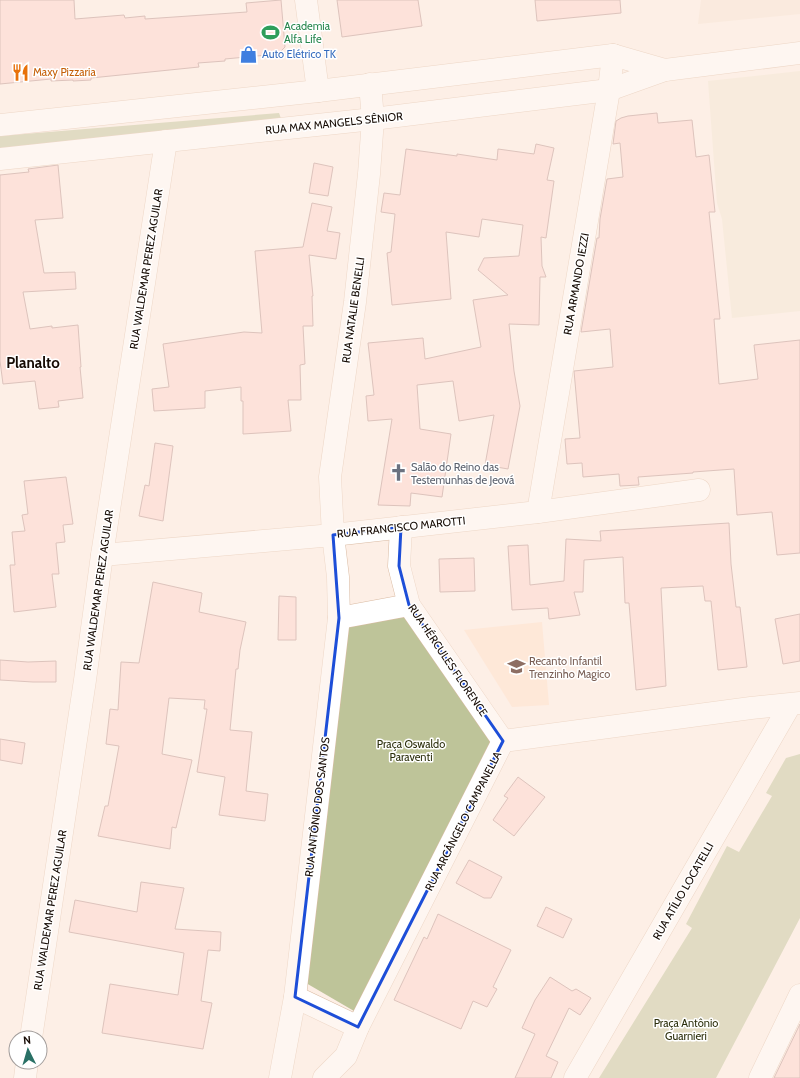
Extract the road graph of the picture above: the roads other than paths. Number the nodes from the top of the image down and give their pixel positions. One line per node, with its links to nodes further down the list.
1 (306, 0): 7 (street)
2 (800, 53): 4 (street, RUA MAX MANGELS SÊNIOR)
3 (613, 55): 4 (street, RUA MAX MANGELS SÊNIOR); 5 (street, RUA MAX MANGELS SÊNIOR); 6 (street, RUA ARMANDO IEZZI)
4 (665, 70): 6 (street, RUA MAX MANGELS SÊNIOR)
5 (370, 84): 7 (street, RUA MAX MANGELS SÊNIOR); 8 (street, RUA NATALIE BENELLI)
6 (609, 90): 8 (street, RUA MAX MANGELS SÊNIOR); 13 (street, RUA ARMANDO IEZZI)
7 (318, 91): 9 (street, RUA MAX MANGELS SÊNIOR)
8 (373, 119): 10 (street, RUA MAX MANGELS SÊNIOR); 15 (street, RUA NATALIE BENELLI)
9 (0, 125)
10 (166, 141): 11 (street, RUA MAX MANGELS SÊNIOR); 16 (street, RUA WALDEMAR PEREZ AGUILAR)
11 (0, 159)
12 (699, 490): 13 (street, RUA FRANCISCO MAROTTI)
13 (538, 512): 14 (street, RUA FRANCISCO MAROTTI)
14 (401, 527): 15 (street, RUA FRANCISCO MAROTTI); 17 (street, RUA HÉRCULES FLORENCE)
15 (333, 535): 16 (street, RUA FRANCISCO MAROTTI); 18 (street, RUA ANTÔNIO DOS SANTOS)
16 (102, 555): 24 (street, RUA WALDEMAR PEREZ AGUILAR)
17 (408, 605): 18 (street); 20 (street, RUA HÉRCULES FLORENCE)
18 (339, 618): 22 (street, RUA ANTÔNIO DOS SANTOS)
19 (795, 704): 20 (street, RUA ARCÂNGELO CAMPANELLA); 29 (street, RUA ATÍLIO LOCATELLI)
20 (503, 741): 23 (street, RUA ARCÂNGELO CAMPANELLA)
21 (800, 995): 30 (street)
22 (295, 997): 23 (street); 26 (street, RUA ANTÔNIO DOS SANTOS)
23 (358, 1027): 25 (street, RUA ARCÂNGELO CAMPANELLA)
24 (32, 1030)
25 (346, 1056): 27 (street, RUA ARCÂNGELO CAMPANELLA); 28 (street)
26 (280, 1078)
27 (324, 1078)
28 (339, 1078)
29 (575, 1078)
30 (760, 1078)

